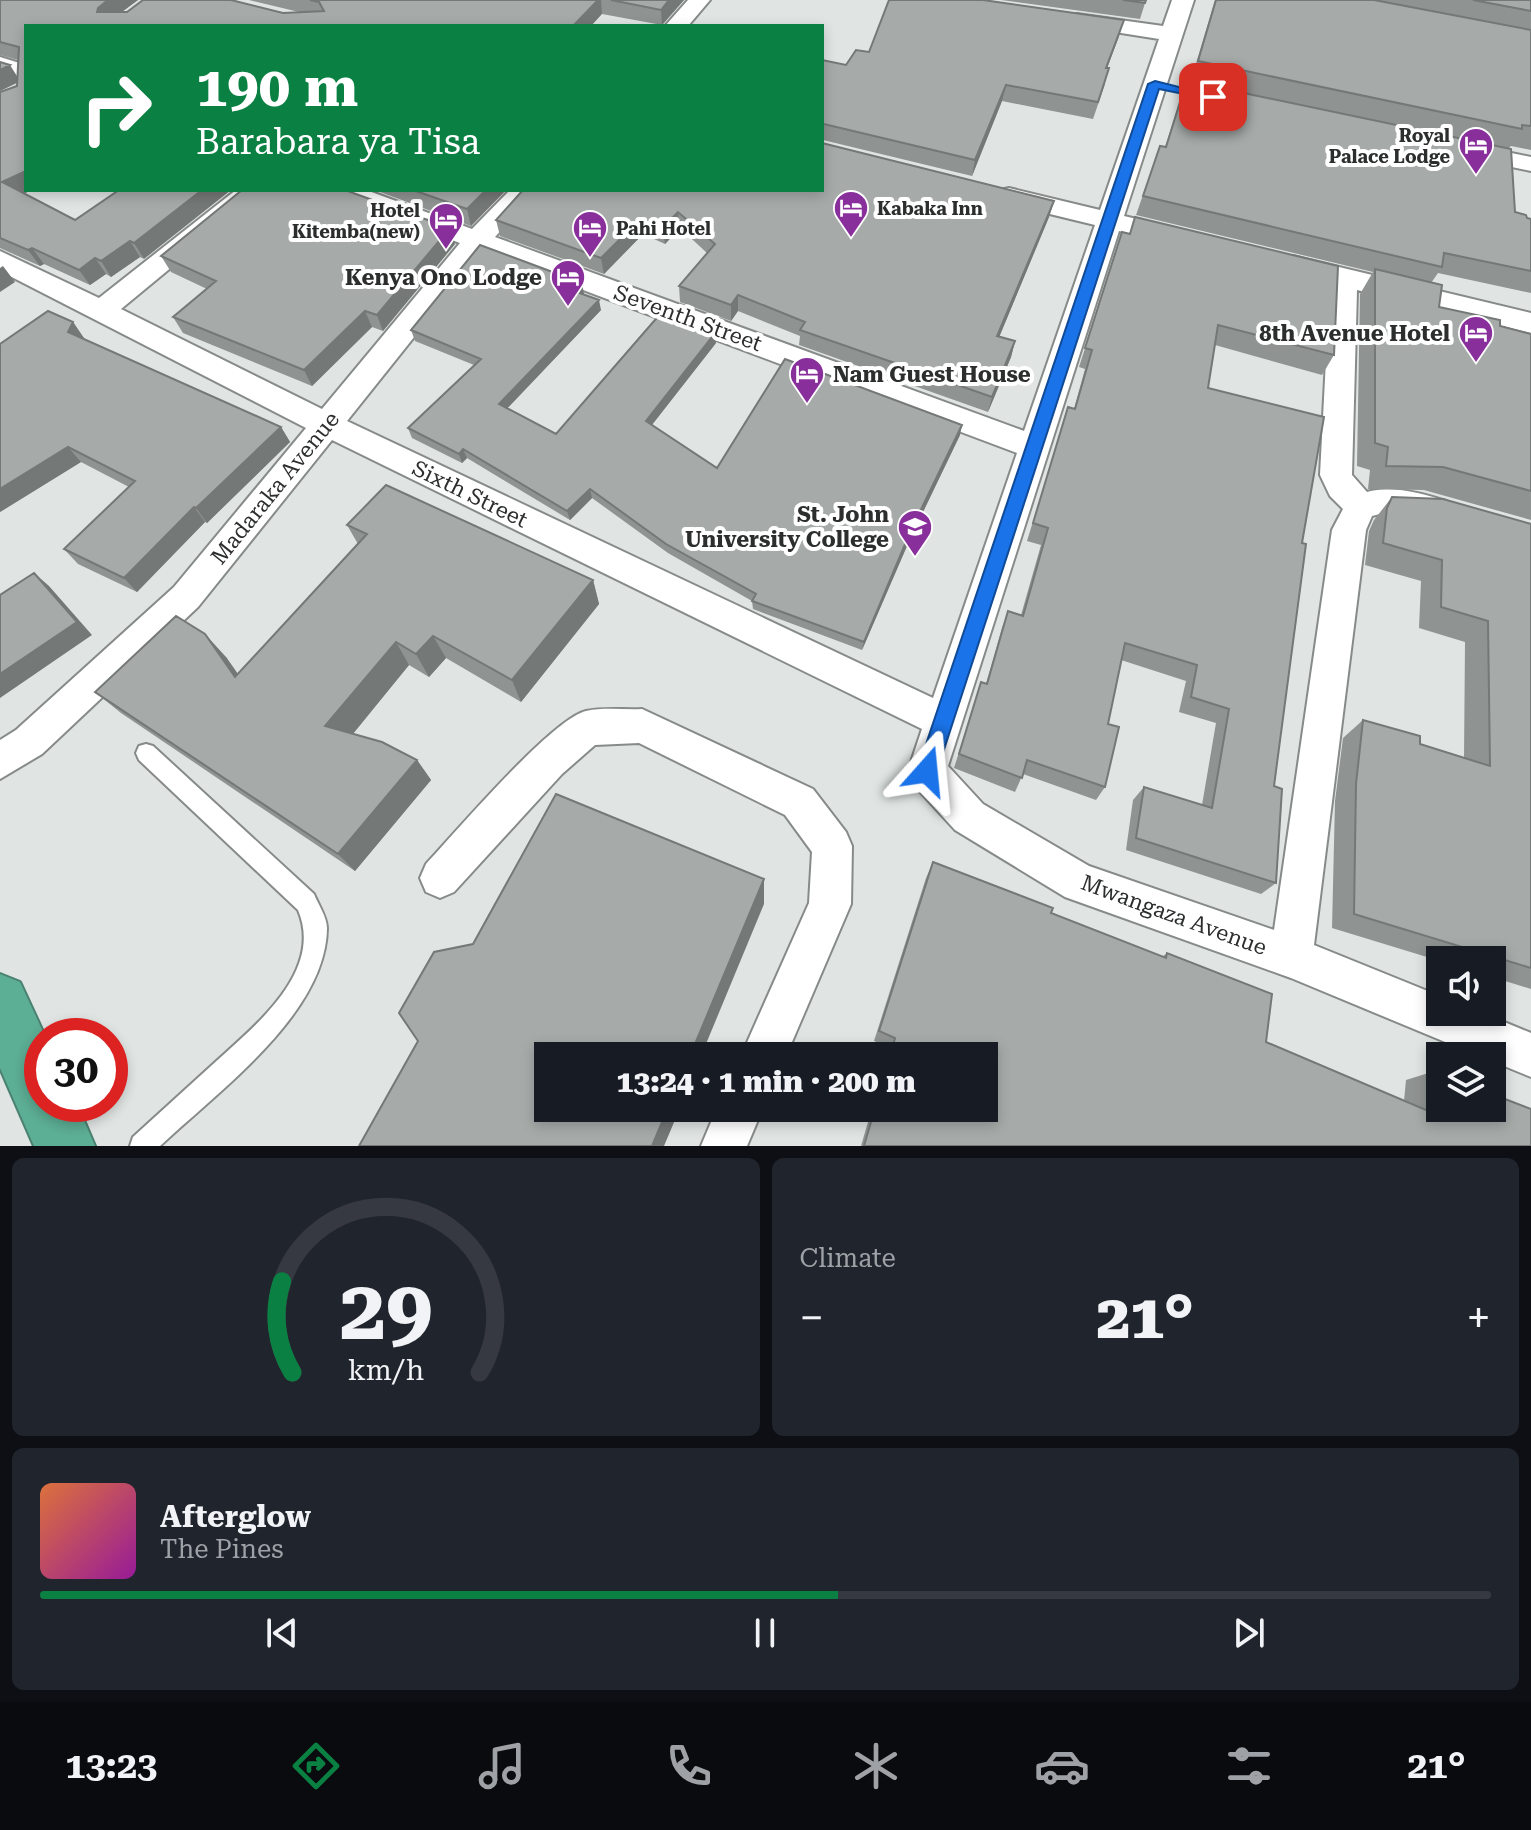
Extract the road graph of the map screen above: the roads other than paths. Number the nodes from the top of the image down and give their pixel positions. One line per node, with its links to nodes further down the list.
1 (699, 0): 4 (street)
2 (1183, 0): 5 (street, Mwangaza Avenue)
3 (1060, 18): 5 (street)
4 (678, 24)
5 (1171, 34): 14 (street, Mwangaza Avenue)
6 (0, 64): 7 (street)
7 (24, 72)
8 (1441, 145): 9 (street)
9 (1531, 164)
10 (989, 191): 14 (street)
11 (250, 192): 20 (street)
12 (347, 192): 16 (street, Seventh Street)
13 (522, 192): 16 (street, Madaraka Avenue)
14 (1110, 220): 15 (street); 23 (street, Mwangaza Avenue)
15 (1154, 231)
16 (477, 240): 22 (street, Madaraka Avenue); 23 (street, Seventh Street)
17 (0, 260): 20 (street, Sixth Street)
18 (1271, 260): 19 (street)
19 (1344, 278): 21 (street); 24 (street)
20 (101, 311): 22 (street, Sixth Street)
21 (1531, 323)
22 (328, 425): 26 (street, Sixth Street); 28 (street, Madaraka Avenue)
23 (1034, 447): 26 (street, Mwangaza Avenue)
24 (1361, 506): 25 (street); 30 (street)
25 (1471, 520)
26 (944, 721): 30 (street, Mwangaza Avenue)
27 (146, 753): 38 (lane)
28 (0, 761)
29 (440, 878): 32 (street)
30 (1291, 957): 34 (street, Mwangaza Avenue)
31 (0, 1002): 33 (highway)
32 (769, 1042)
33 (24, 1055)
34 (1531, 1055)
35 (54, 1122): 37 (highway)
36 (734, 1122): 39 (street)
37 (65, 1146)
38 (142, 1146)
39 (724, 1146)

